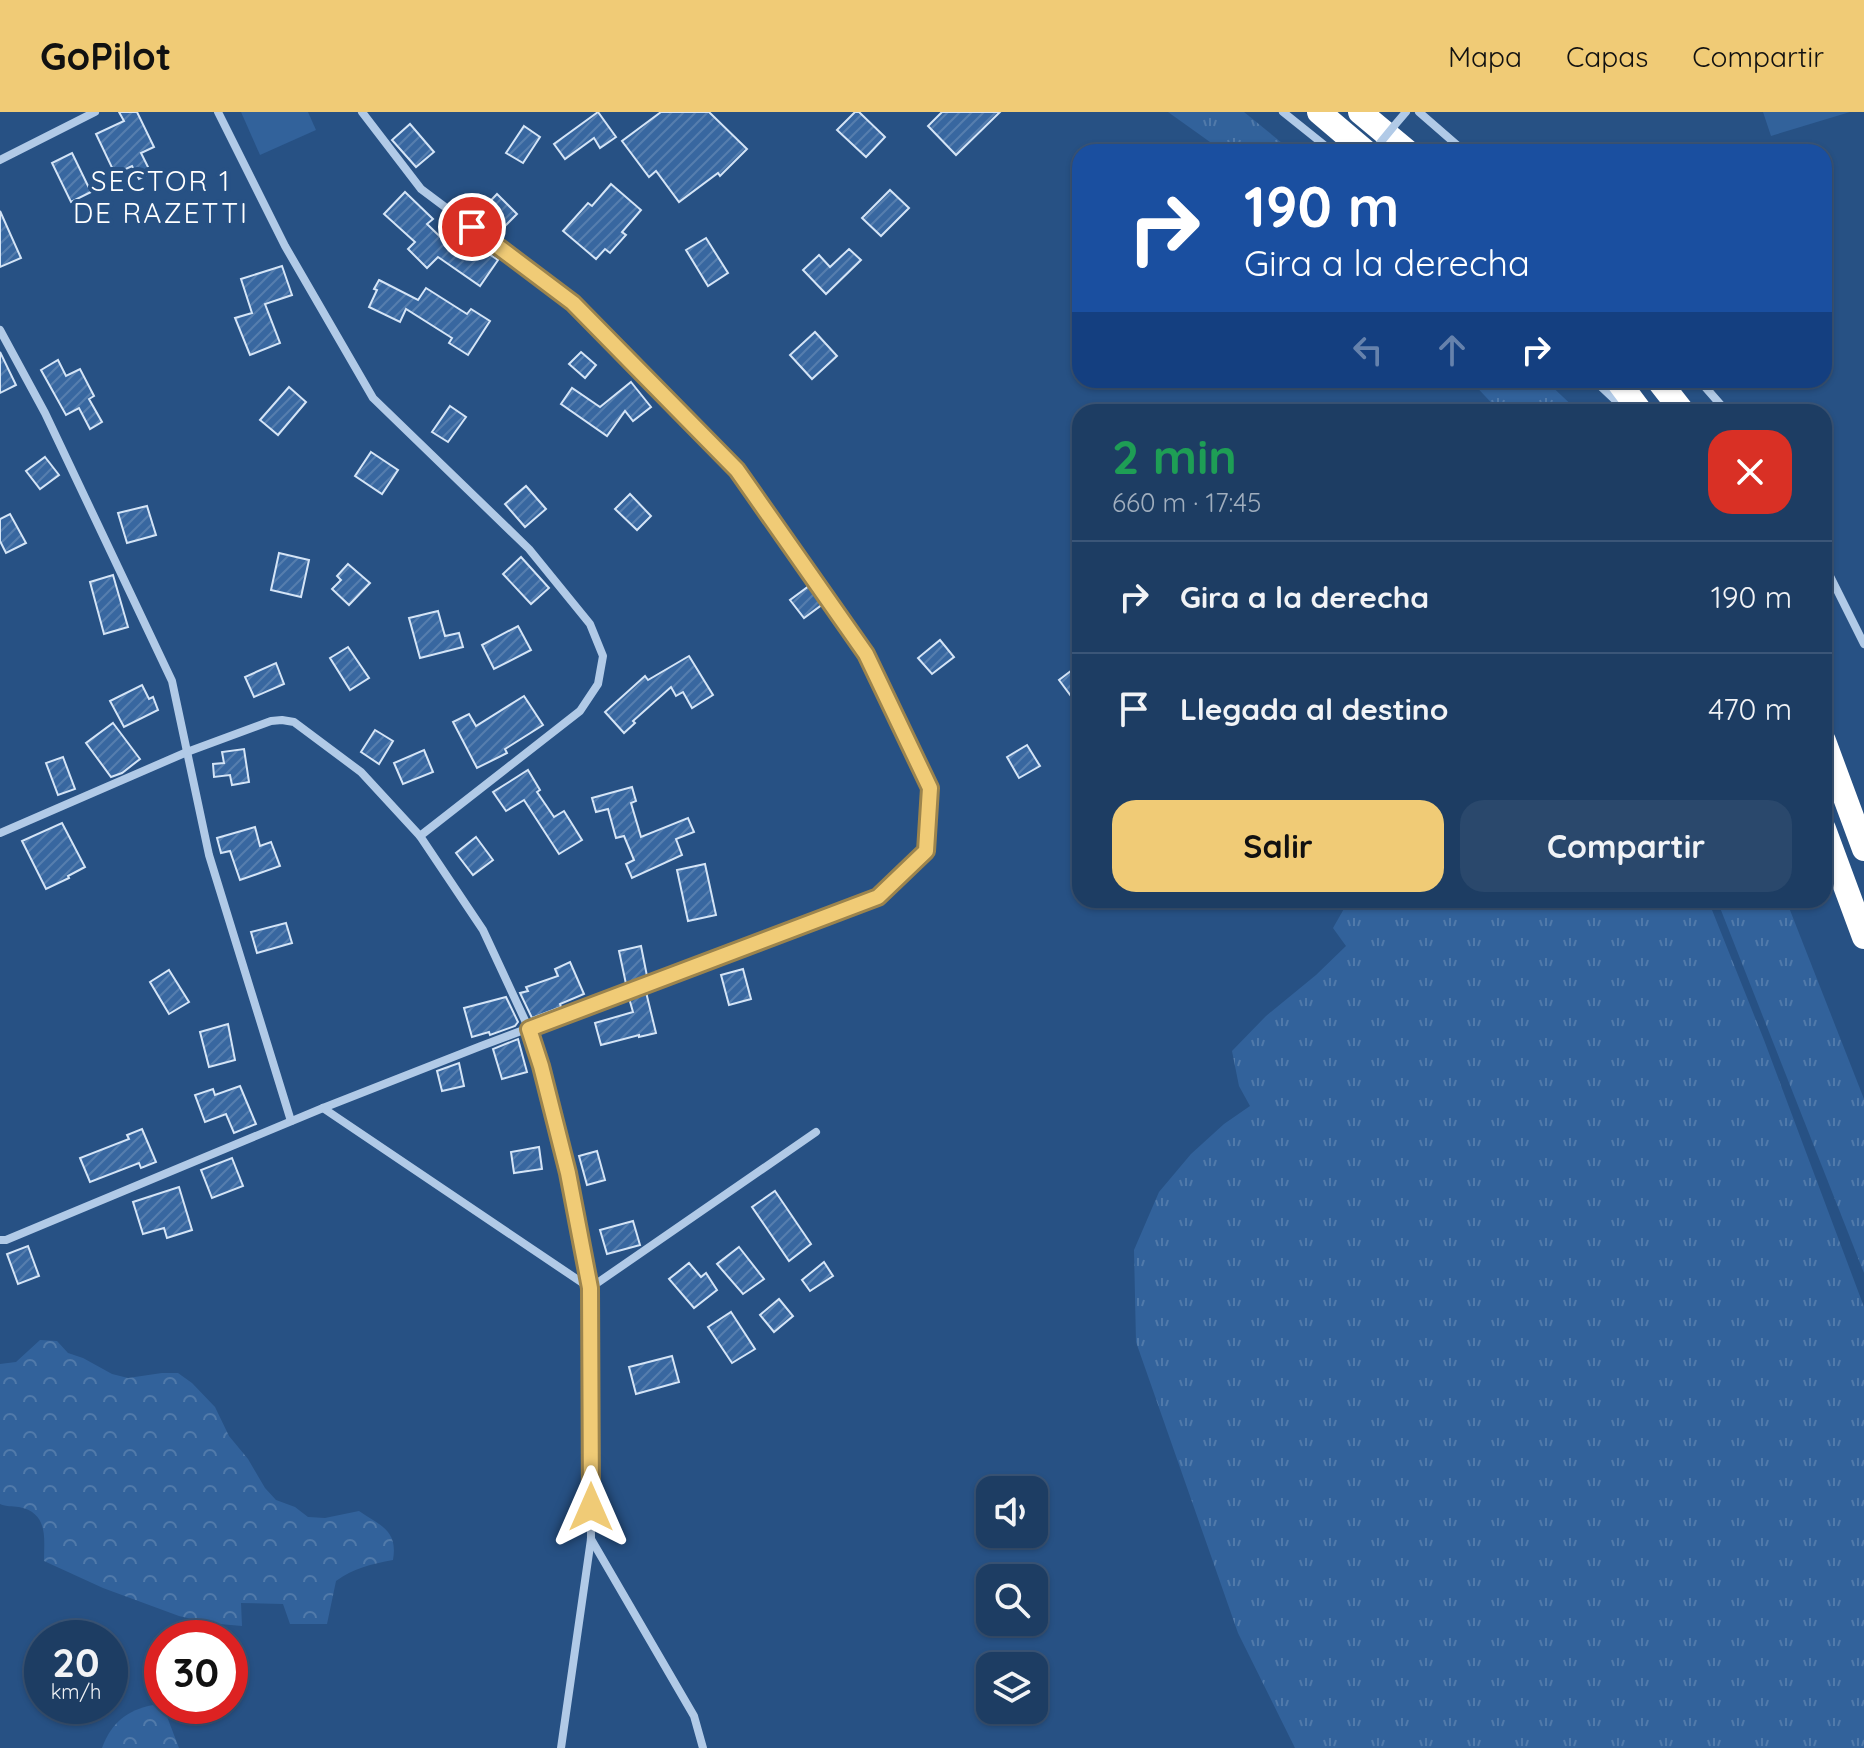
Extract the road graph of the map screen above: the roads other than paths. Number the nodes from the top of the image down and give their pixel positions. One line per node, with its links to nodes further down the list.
1 (95, 112): 14 (street)
2 (218, 112): 27 (street)
3 (362, 112): 31 (street)
4 (1283, 112): 9 (street)
5 (1319, 112): 10 (highway)
6 (1360, 112): 12 (highway)
7 (1406, 112): 11 (street, bridge)
8 (1419, 112): 13 (street)
9 (1323, 144)
10 (1368, 144)
11 (1378, 144)
12 (1398, 144)
13 (1456, 144)
14 (0, 160)
15 (0, 330): 24 (street)
16 (1602, 388): 19 (street)
17 (1664, 388): 20 (highway)
18 (1706, 388): 21 (street)
19 (1620, 404)
20 (1677, 404)
21 (1720, 404)
22 (1832, 580): 23 (street)
23 (1864, 644)
24 (187, 752): 26 (street); 27 (street); 33 (street)
25 (1832, 763): 28 (highway)
26 (0, 833)
27 (420, 836): 31 (street)
28 (1864, 849)
29 (1832, 851): 30 (highway)
30 (1864, 937)
31 (529, 1029): 32 (street); 36 (street)
32 (323, 1108): 33 (street); 36 (street)
33 (291, 1121): 35 (street)
34 (816, 1132): 36 (street)
35 (0, 1240)
36 (590, 1288): 37 (street)
37 (591, 1539): 38 (street); 39 (street)
38 (561, 1748)
39 (703, 1748)

